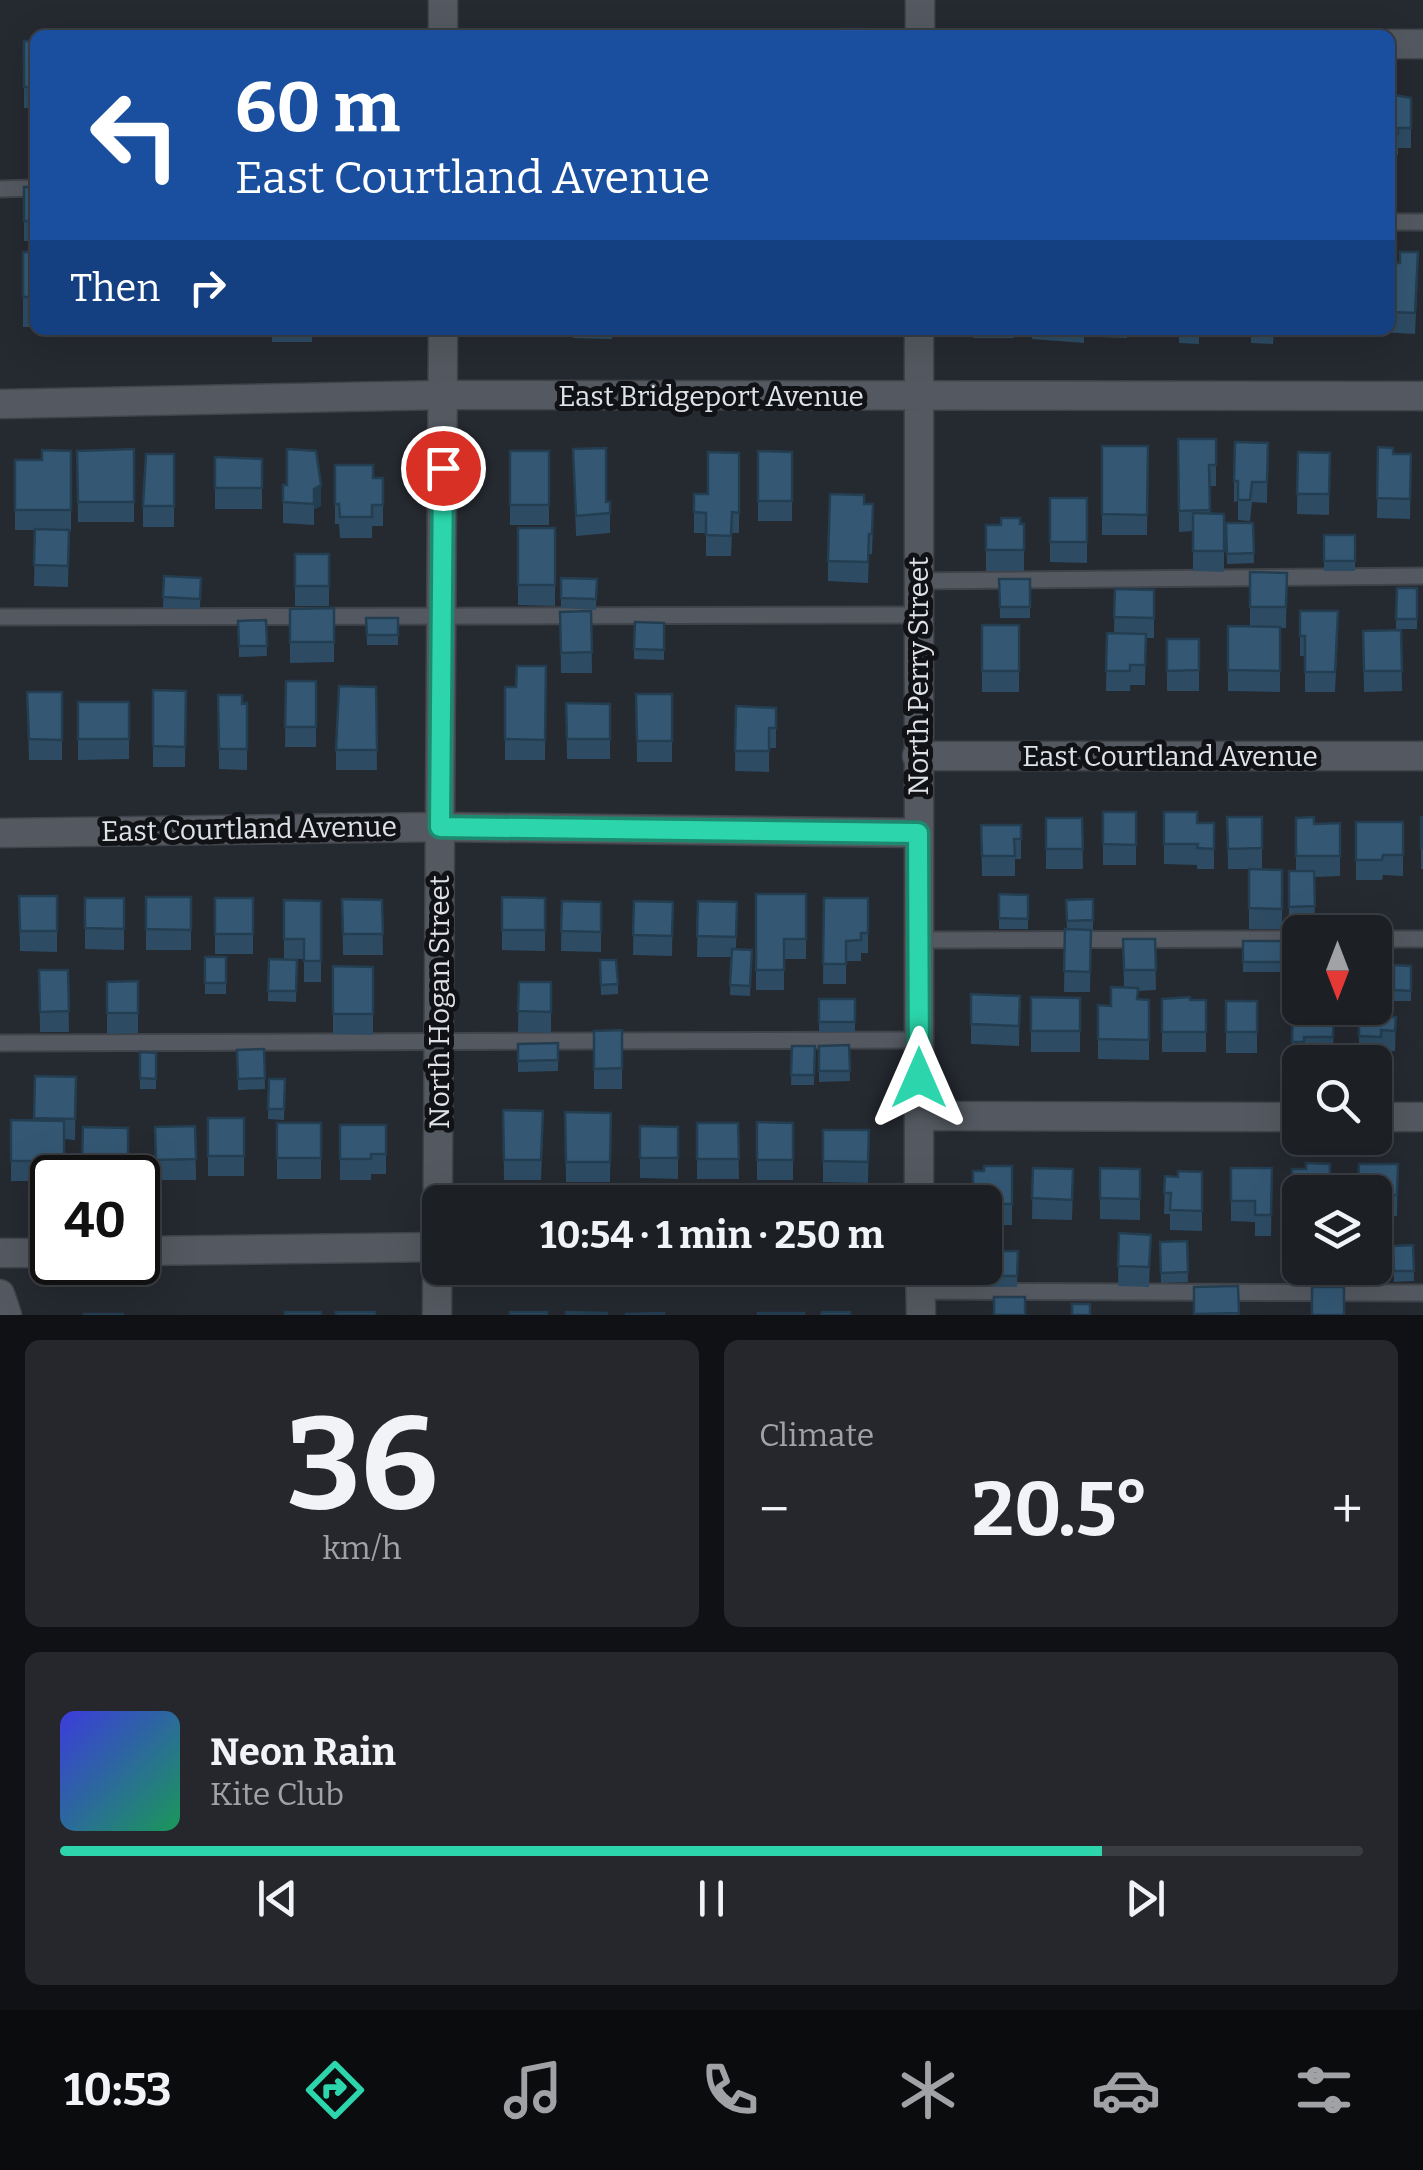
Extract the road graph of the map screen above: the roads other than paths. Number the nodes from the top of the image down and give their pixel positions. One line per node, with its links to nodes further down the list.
1 (443, 0): 3 (street)
2 (920, 0): 4 (street)
3 (443, 30)
4 (920, 30)
5 (1395, 44): 6 (street)
6 (1423, 44)
7 (30, 188): 8 (lane)
8 (0, 189)
9 (1395, 222): 10 (lane)
10 (1423, 222)
11 (443, 335): 13 (street, North Hogan Street)
12 (918, 335): 14 (street, North Perry Street)
13 (443, 395): 14 (street, East Bridgeport Avenue); 16 (street, East Bridgeport Avenue); 20 (street, North Hogan Street)
14 (919, 396): 15 (street, East Bridgeport Avenue); 18 (street, North Perry Street)
15 (1423, 396)
16 (0, 404)
17 (1423, 576): 18 (lane)
18 (918, 581): 19 (street, North Perry Street)
19 (918, 615): 20 (lane); 22 (street, North Perry Street)
20 (442, 616): 21 (lane); 24 (street, North Hogan Street)
21 (0, 617)
22 (917, 756): 23 (street, East Courtland Avenue); 26 (street, North Perry Street)
23 (1423, 756)
24 (440, 827): 25 (street, East Courtland Avenue); 26 (street, East Courtland Avenue); 31 (street, North Hogan Street)
25 (0, 832)
26 (918, 833): 29 (street, North Perry Street)
27 (1392, 939): 28 (lane)
28 (1423, 939)
29 (918, 940): 30 (lane); 32 (street, North Perry Street)
30 (1282, 940)
31 (439, 1039): 32 (lane); 33 (lane); 38 (street, North Hogan Street)
32 (919, 1040): 34 (street, North Perry Street)
33 (0, 1043)
34 (920, 1116): 35 (street); 39 (street, North Perry Street)
35 (1282, 1117)
36 (1392, 1117): 37 (street)
37 (1423, 1117)
38 (439, 1185)
39 (920, 1185)
40 (422, 1247): 42 (street)
41 (30, 1252): 43 (street)
42 (160, 1252)
43 (0, 1253)
44 (438, 1285): 49 (street, North Hogan Street)
45 (921, 1291): 46 (lane)
46 (1423, 1293)
47 (0, 1294): 48 (street)
48 (7, 1315)
49 (437, 1315)

